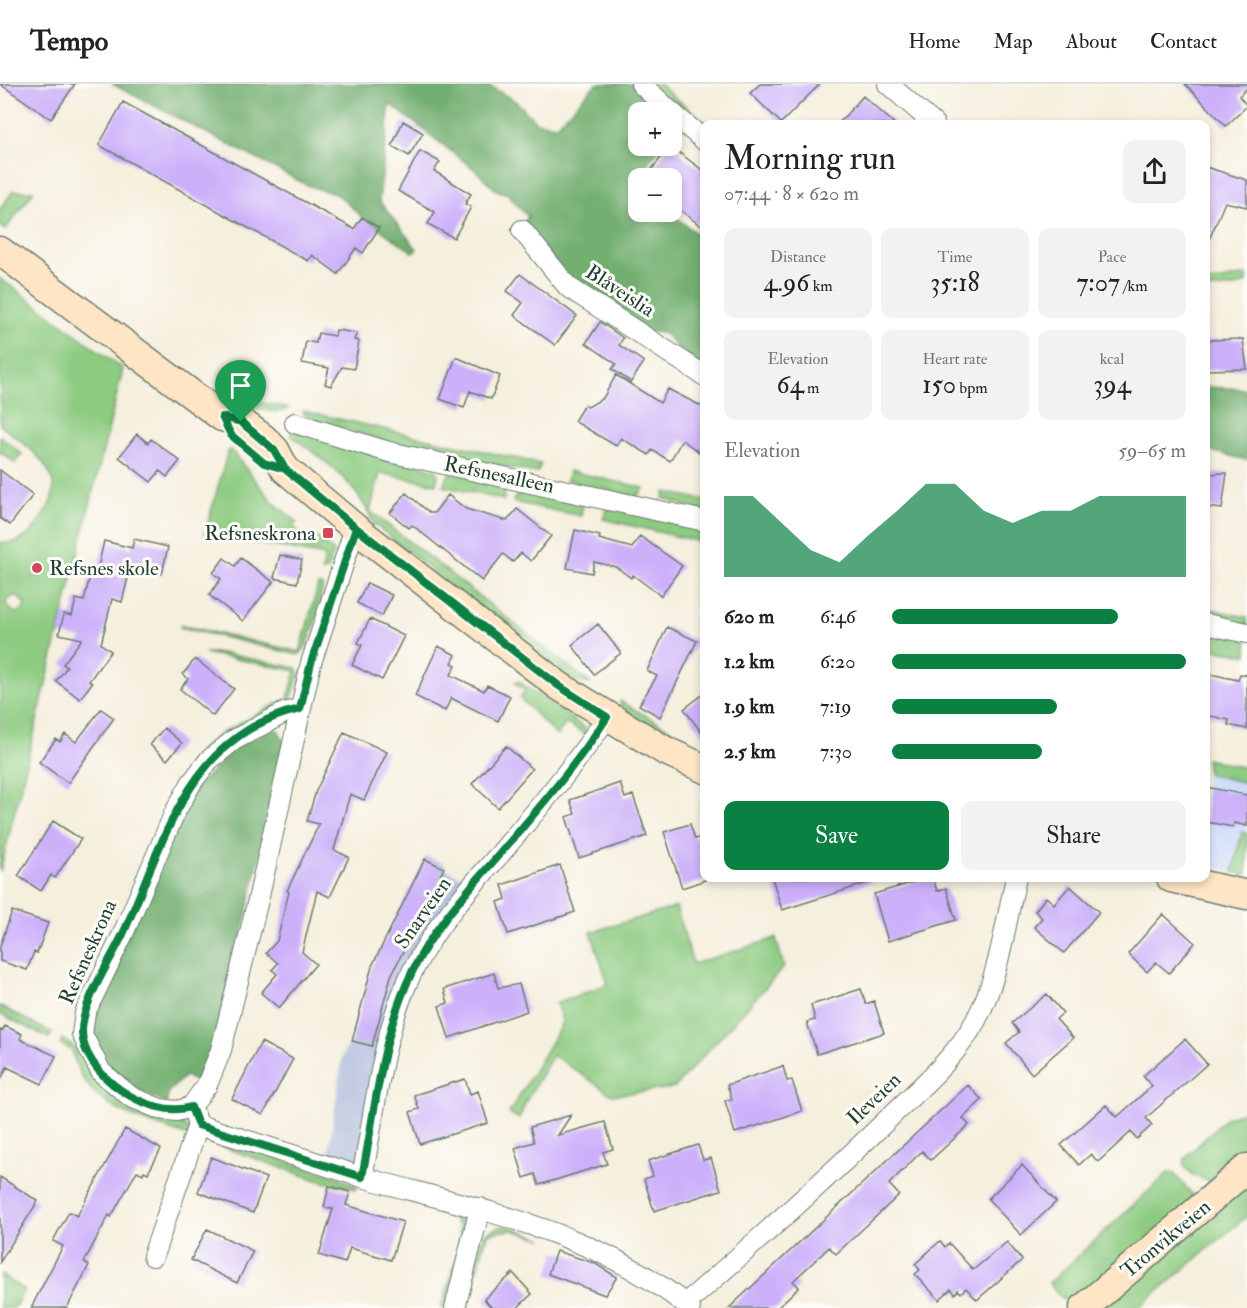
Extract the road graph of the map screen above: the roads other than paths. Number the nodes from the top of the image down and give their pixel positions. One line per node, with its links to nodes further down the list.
1 (641, 84): 3 (street)
2 (888, 84): 4 (street)
3 (660, 102)
4 (929, 120)
5 (682, 122): 6 (street)
6 (700, 137)
7 (522, 230): 9 (street, Blåveislia)
8 (0, 251): 12 (street)
9 (700, 373)
10 (295, 423): 11 (street, Refsnesalleen)
11 (700, 520)
12 (356, 528): 15 (street); 16 (street)
13 (1210, 625): 14 (street)
14 (1247, 633)
15 (300, 709): 21 (street); 21 (street, Refsneskrona)
16 (607, 717): 17 (street); 23 (street, Snarveien)
17 (700, 766)
18 (1015, 882): 26 (street, Ileveien)
19 (1189, 882): 20 (street)
20 (1247, 895)
21 (195, 1116): 23 (street); 25 (street)
22 (1247, 1168): 28 (street, Tronvikveien)
23 (362, 1177): 24 (street)
24 (480, 1208): 26 (street); 27 (street)
25 (153, 1256)
26 (688, 1306)
27 (455, 1308)
28 (1084, 1308)

